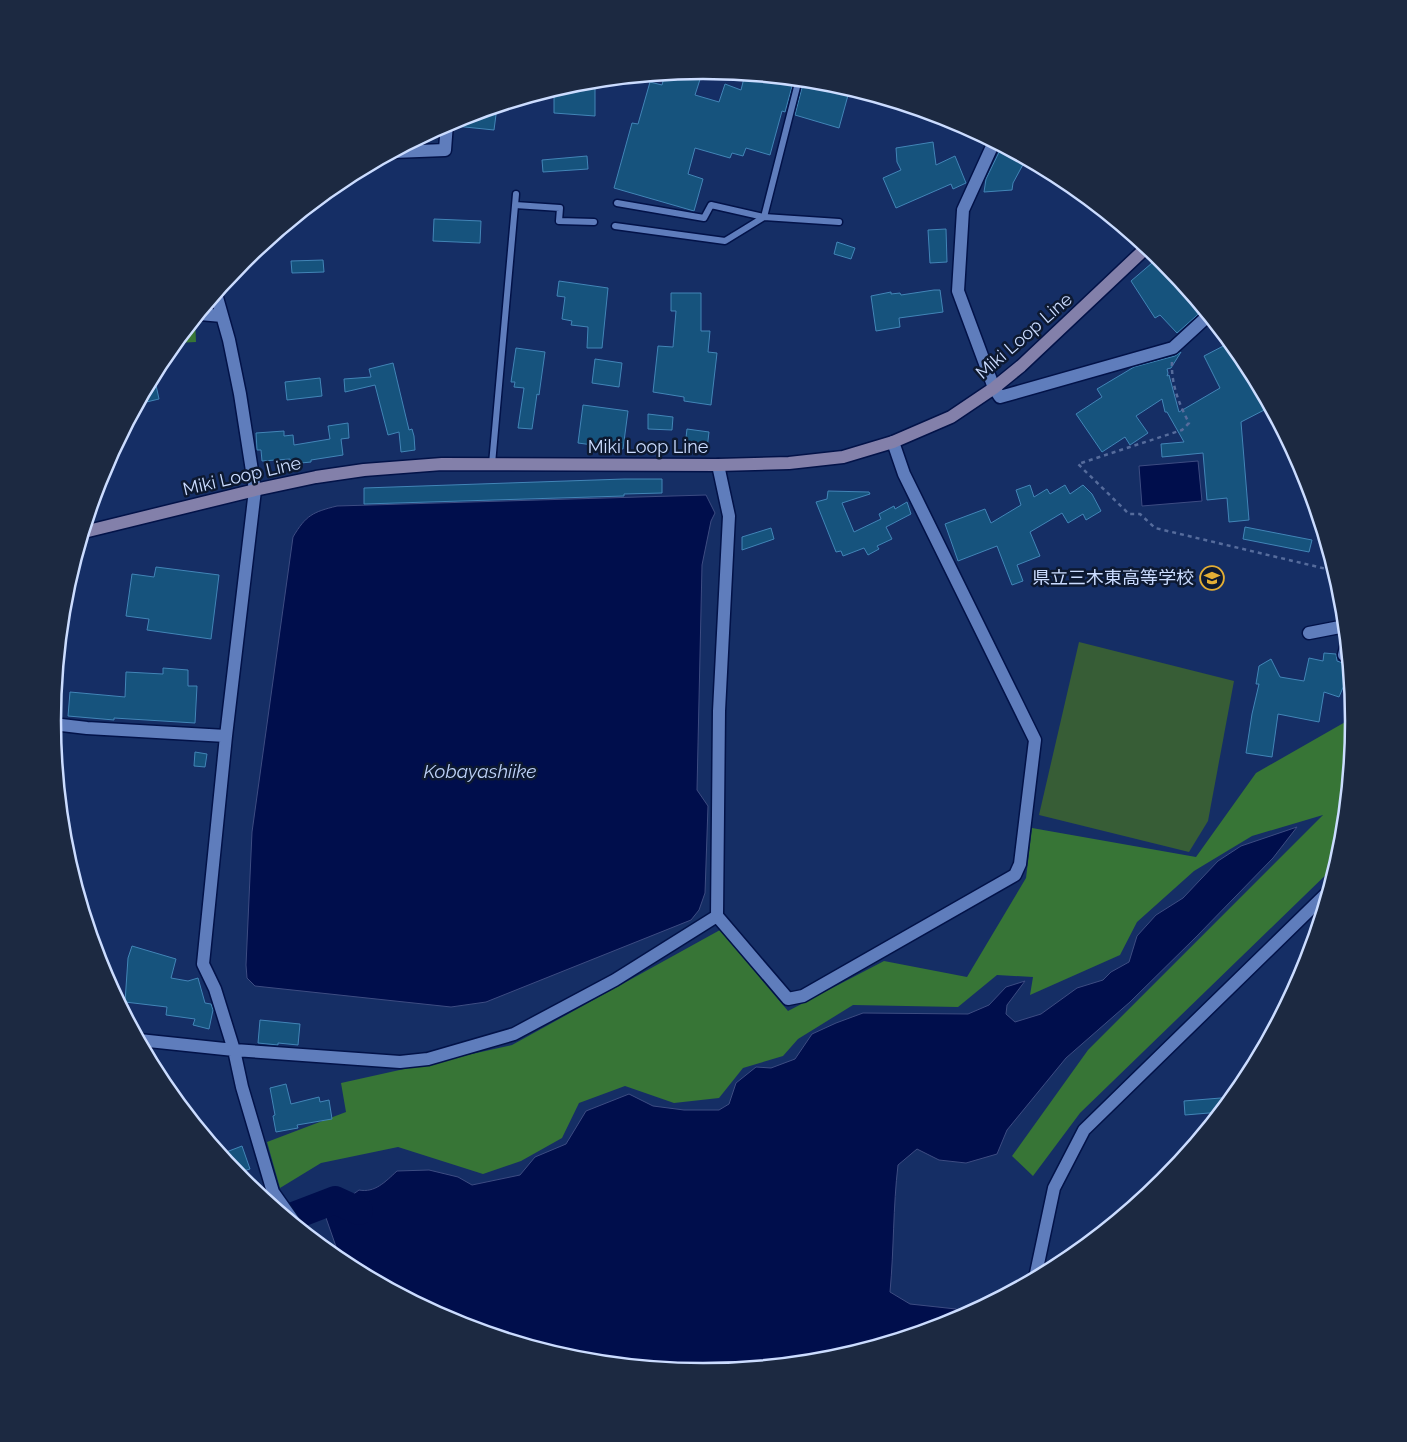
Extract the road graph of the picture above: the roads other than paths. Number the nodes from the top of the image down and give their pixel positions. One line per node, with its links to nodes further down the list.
1 (797, 86): 8 (lane)
2 (446, 133): 4 (street)
3 (992, 147): 17 (street)
4 (407, 151)
5 (516, 194): 7 (lane)
6 (617, 203): 8 (lane)
7 (515, 206): 9 (lane); 19 (lane)
8 (764, 217): 10 (lane); 11 (lane)
9 (594, 222)
10 (839, 222)
11 (615, 226)
12 (1142, 252): 17 (main road, Miki Loop Line)
13 (218, 302): 15 (street)
14 (207, 315): 15 (street)
15 (222, 316): 21 (street)
16 (1204, 319): 17 (street)
17 (994, 388): 18 (main road, Miki Loop Line)
18 (893, 442): 20 (main road, Miki Loop Line); 28 (street)
19 (492, 464): 20 (main road, Miki Loop Line); 21 (main road, Miki Loop Line)
20 (718, 465): 28 (street)
21 (255, 490): 22 (main road, Miki Loop Line); 26 (street)
22 (90, 530)
23 (1338, 627): 24 (street)
24 (1309, 634)
25 (61, 725): 26 (street)
26 (226, 736): 30 (street)
27 (1320, 901): 32 (street)
28 (717, 916): 30 (street)
29 (146, 1041): 30 (street)
30 (234, 1050): 31 (street)
31 (287, 1210)
32 (1037, 1270)

